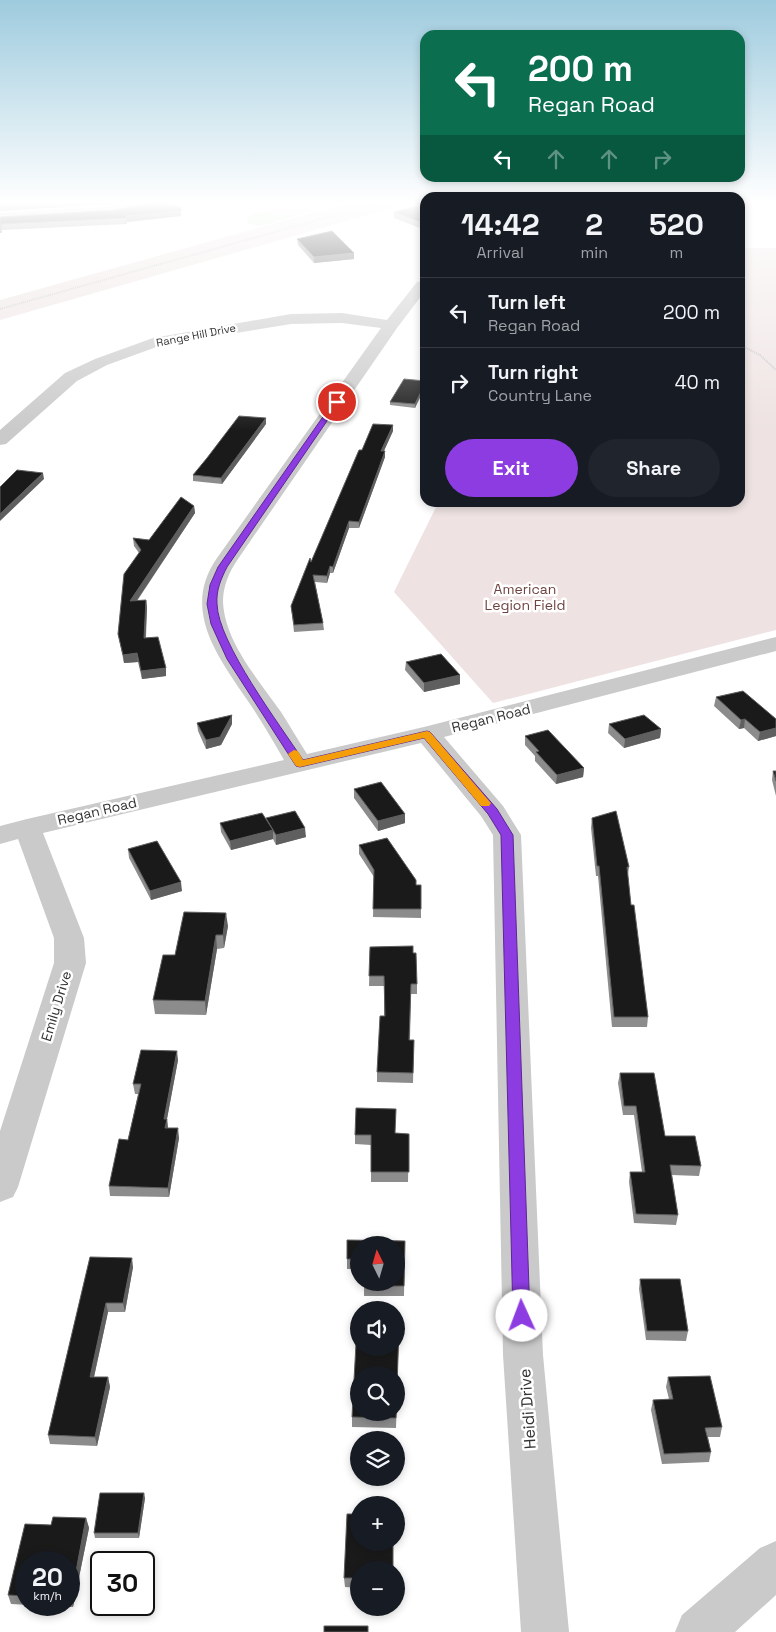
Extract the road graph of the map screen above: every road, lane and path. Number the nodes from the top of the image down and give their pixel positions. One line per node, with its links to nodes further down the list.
1 (110, 278): 3 (path)
2 (418, 281): 4 (street)
3 (0, 309)
4 (391, 325): 7 (street, Range Hill Drive); 10 (street)
5 (745, 348): 6 (path)
6 (776, 370)
7 (0, 440)
8 (771, 651): 9 (street, Regan Road)
9 (427, 734): 10 (street, Regan Road); 14 (street, Heidi Drive)
10 (300, 764): 11 (street, Regan Road)
11 (14, 831): 12 (street, Emily Drive)
12 (0, 1187)
13 (776, 1564): 15 (street)
14 (545, 1632)
15 (699, 1632)

